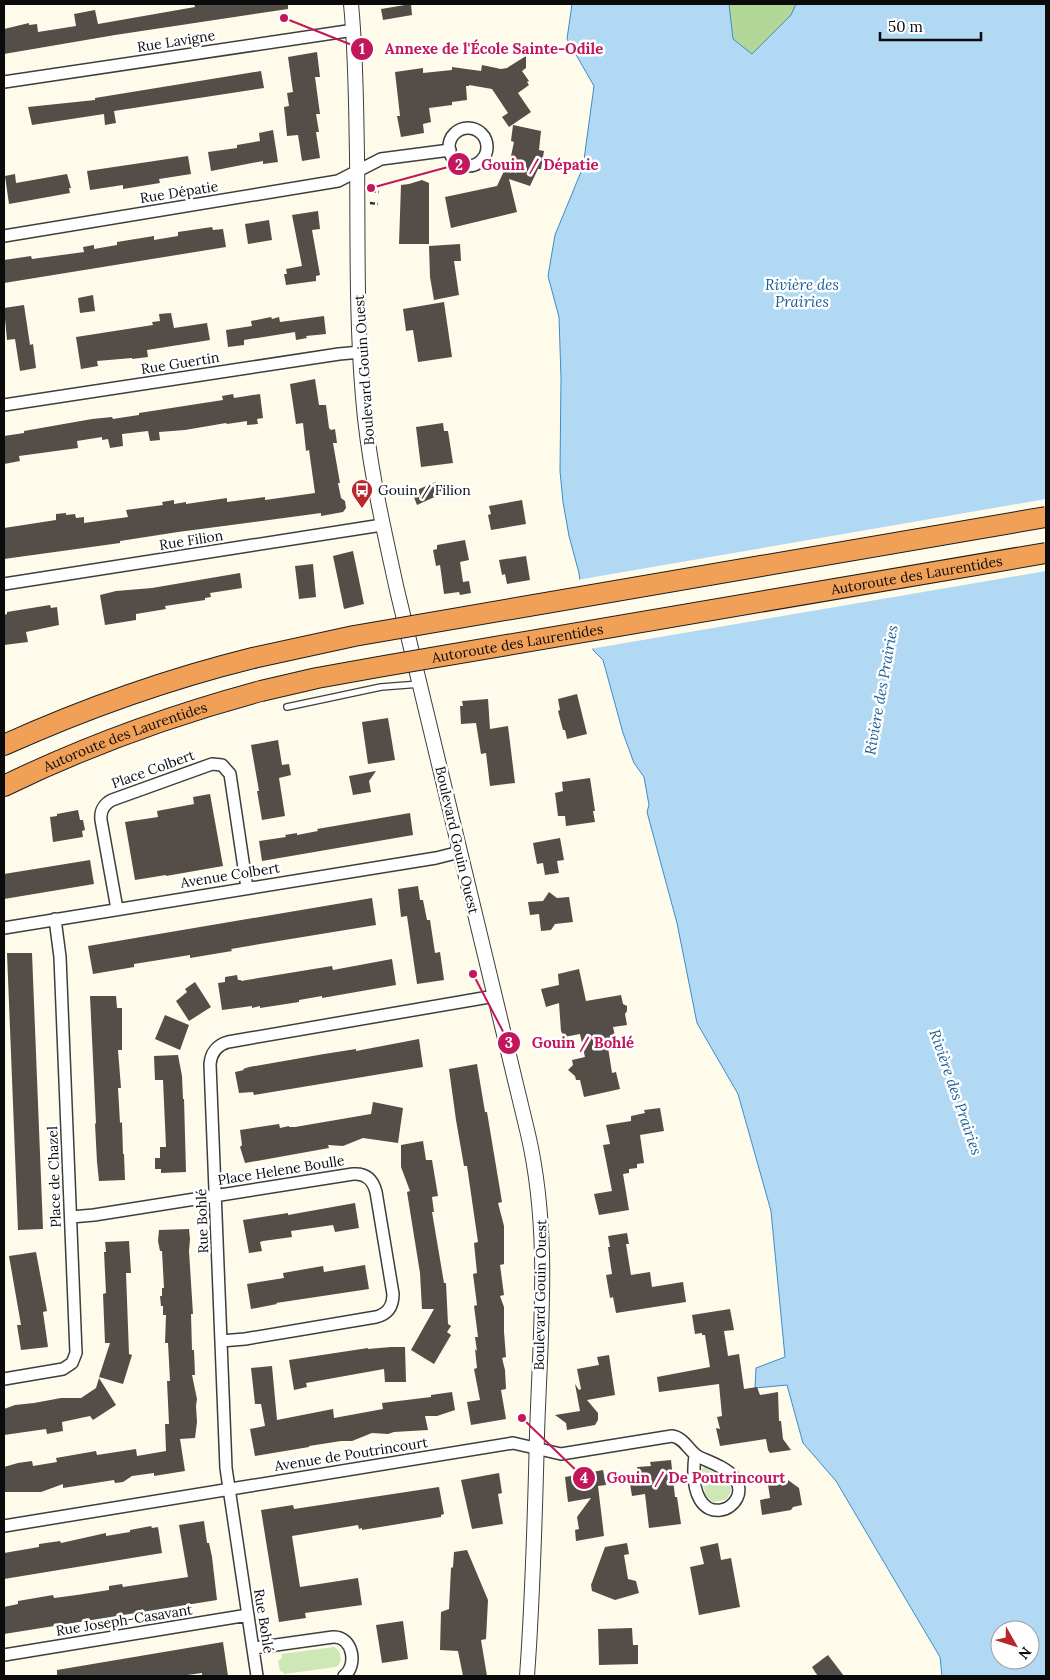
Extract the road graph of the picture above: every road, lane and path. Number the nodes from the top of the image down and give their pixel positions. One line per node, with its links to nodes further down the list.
1 (351, 4): 2 (street, Boulevard Gouin Ouest)
2 (354, 30): 3 (street, Rue Lavigne); 5 (street, Boulevard Gouin Ouest)
3 (4, 82)
4 (450, 150): 5 (street, Rue Dépatie)
5 (357, 171): 10 (street, Rue Dépatie); 11 (street, Boulevard Gouin Ouest)
6 (371, 191): 7 (path)
7 (378, 192)
8 (370, 203): 9 (path)
9 (378, 204)
10 (4, 236)
11 (361, 352): 12 (street, Rue Guertin); 14 (street, Boulevard Gouin Ouest)
12 (4, 405)
13 (1046, 517): 19 (highway, bridge)
14 (382, 525): 16 (street, Rue Filion); 17 (street, Boulevard Gouin Ouest)
15 (1046, 552): 20 (highway, Autoroute des Laurentides, bridge)
16 (4, 584)
17 (420, 684): 18 (lane); 21 (street, Boulevard Gouin Ouest)
18 (287, 707)
19 (4, 745)
20 (4, 786)
21 (460, 852): 22 (street, Avenue Colbert); 26 (street, Boulevard Gouin Ouest)
22 (247, 888): 23 (street, Avenue Colbert); 23 (street, Place Colbert)
23 (117, 909): 24 (street, Avenue Colbert)
24 (55, 919): 25 (street, Avenue Colbert); 28 (street, Place de Chazel)
25 (4, 928)
26 (495, 996): 27 (street, Rue Bohlé); 31 (street, Boulevard Gouin Ouest)
27 (216, 1196): 28 (street, Place Helene Boulle); 29 (street, Rue Bohlé); 29 (street, Place Helene Boulle)
28 (71, 1216): 30 (street, Place de Chazel)
29 (222, 1341): 33 (street, Rue Bohlé)
30 (4, 1379)
31 (537, 1448): 32 (street, Avenue de Poutrincourt); 33 (street, Avenue de Poutrincourt); 40 (street, Boulevard Gouin Ouest)
32 (695, 1455): 32 (street, Avenue de Poutrincourt)
33 (229, 1490): 34 (street, Avenue de Poutrincourt); 35 (street, Rue Bohlé)
34 (4, 1526)
35 (248, 1615): 36 (street, Rue Bohlé); 37 (street, Rue Joseph-Casavant)
36 (254, 1648): 38 (street, Rue Bohlé); 39 (street)
37 (4, 1655)
38 (257, 1676)
39 (344, 1676)
40 (527, 1676)

